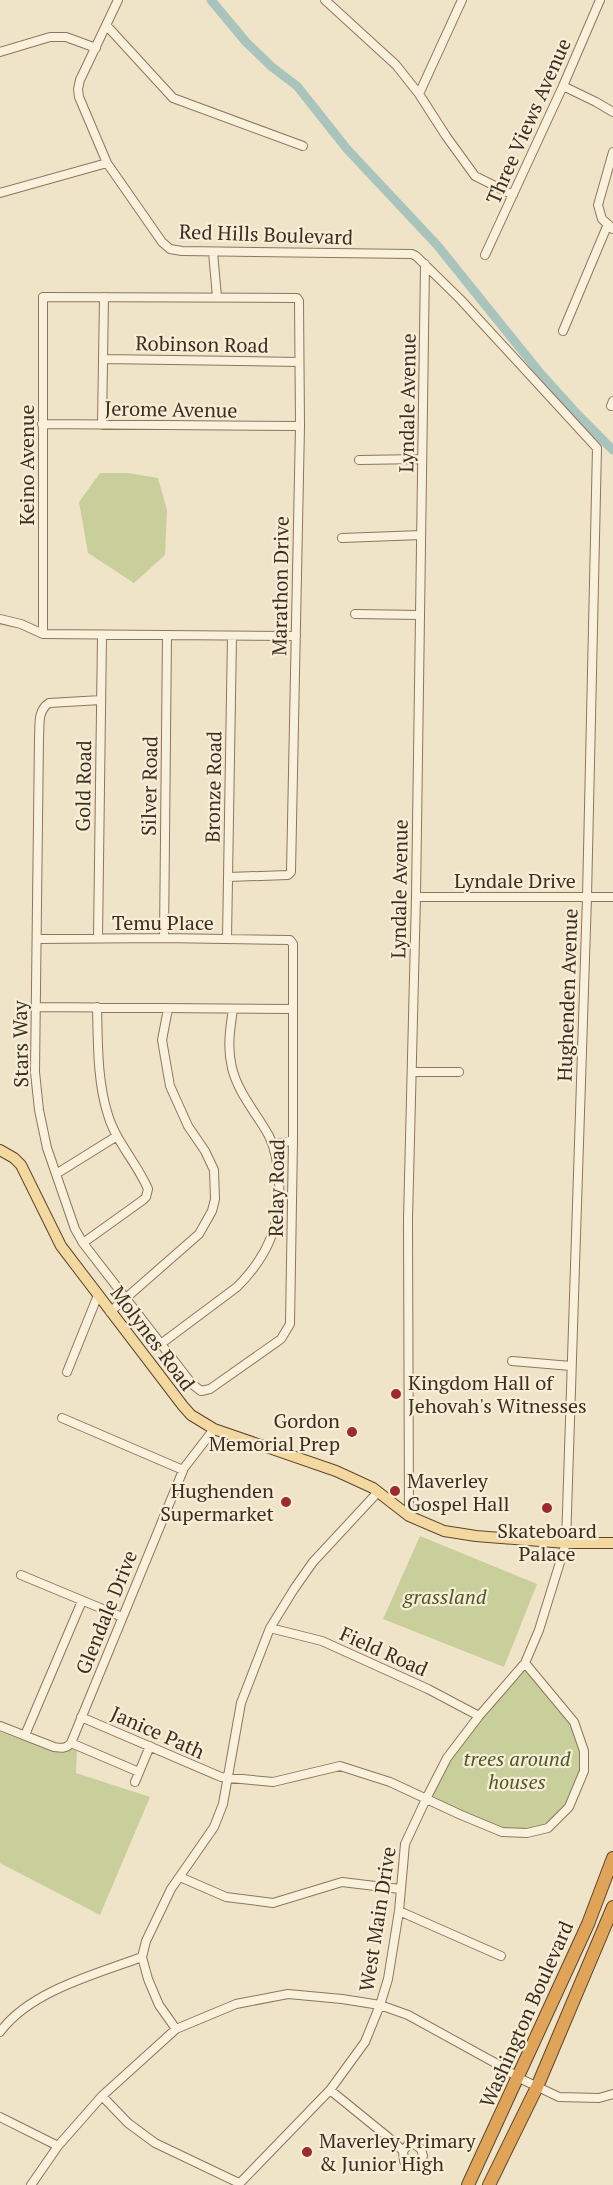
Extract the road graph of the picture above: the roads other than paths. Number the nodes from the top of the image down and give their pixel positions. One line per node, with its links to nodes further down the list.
1 (118, 0): 5 (street, Red Hills Boulevard)
2 (325, 0): 9 (street)
3 (462, 0): 9 (street)
4 (600, 0): 8 (street, Three Views Avenue)
5 (107, 26): 6 (street, Red Hills Boulevard); 11 (street)
6 (96, 48): 7 (street); 13 (street, Red Hills Boulevard)
7 (0, 52)
8 (563, 86): 10 (street); 15 (street, Three Views Avenue)
9 (419, 94): 15 (street)
10 (613, 112)
11 (303, 146)
12 (613, 152): 16 (street)
13 (107, 163): 14 (street); 17 (street, Red Hills Boulevard)
14 (0, 193)
15 (513, 195): 18 (street, Three Views Avenue)
16 (610, 227): 23 (street)
17 (213, 252): 19 (street, Red Hills Boulevard); 21 (street)
18 (485, 255)
19 (425, 264): 29 (street, Lyndale Avenue); 44 (street, Hughenden Avenue)
20 (105, 297): 21 (street, Keino Avenue); 24 (street); 26 (street, Keino Avenue)
21 (217, 297): 22 (street, Keino Avenue)
22 (297, 298): 25 (street, Marathon Drive)
23 (563, 331)
24 (103, 358): 25 (street, Robinson Road); 27 (street)
25 (299, 362): 28 (street, Marathon Drive)
26 (42, 424): 27 (street, Jerome Avenue); 36 (street, Keino Avenue)
27 (102, 424): 28 (street, Jerome Avenue)
28 (300, 426): 40 (street, Marathon Drive)
29 (422, 459): 30 (street); 31 (street, Lyndale Avenue)
30 (359, 460)
31 (421, 535): 32 (street); 34 (street, Lyndale Avenue)
32 (342, 538)
33 (356, 614): 34 (street)
34 (420, 615): 43 (street, Lyndale Avenue)
35 (0, 619): 36 (street)
36 (43, 634): 37 (street)
37 (102, 634): 38 (street); 41 (street, Gold Road)
38 (167, 635): 39 (street); 47 (street, Silver Road)
39 (232, 636): 40 (street); 42 (street, Bronze Road)
40 (296, 636): 42 (street, Marathon Drive)
41 (101, 699): 46 (street, Gold Road); 48 (street, Stars Way)
42 (228, 877): 49 (street, Bronze Road)
43 (416, 897): 44 (street, Lyndale Drive); 56 (street, Lyndale Avenue)
44 (587, 897): 45 (street, Lyndale Drive); 71 (street, Hughenden Avenue)
45 (613, 897)
46 (98, 938): 47 (street, Temu Place); 48 (street, Temu Place)
47 (164, 938): 49 (street, Temu Place)
48 (37, 939): 51 (street, Stars Way)
49 (227, 939): 50 (street, Temu Place)
50 (290, 940): 55 (street, Relay Road)
51 (36, 1007): 52 (street); 62 (street, Stars Way)
52 (97, 1007): 53 (street); 58 (street)
53 (168, 1009): 54 (street); 67 (street)
54 (233, 1009): 55 (street); 60 (street)
55 (293, 1009): 59 (street, Relay Road)
56 (411, 1072): 57 (street); 78 (street, Lyndale Avenue)
57 (459, 1072)
58 (117, 1136): 62 (street); 65 (street)
59 (293, 1140): 60 (street); 63 (street, Relay Road)
60 (273, 1145): 64 (street)
61 (0, 1150): 66 (main road, Molynes Road)
62 (56, 1174): 65 (street, Stars Way)
63 (291, 1231): 64 (street); 73 (street, Relay Road)
64 (274, 1234): 69 (street)
65 (83, 1243): 67 (street, Stars Way)
66 (98, 1295): 68 (main road, Molynes Road); 72 (street)
67 (126, 1298): 68 (street); 69 (street, Stars Way)
68 (110, 1312): 75 (main road, Molynes Road)
69 (162, 1342): 73 (street, Stars Way)
70 (512, 1361): 71 (street)
71 (571, 1366): 80 (street, Hughenden Avenue)
72 (67, 1372)
73 (201, 1391)
74 (62, 1418): 76 (street)
75 (214, 1429): 76 (street, Glendale Drive); 77 (main road, Molynes Road)
76 (183, 1470): 83 (street, Glendale Drive)
77 (378, 1491): 78 (main road, Molynes Road); 84 (street)
78 (409, 1515): 80 (main road, Molynes Road)
79 (613, 1543): 80 (main road, Molynes Road)
80 (566, 1544): 85 (street, West Main Drive)
81 (21, 1575): 82 (street)
82 (82, 1600): 83 (street); 89 (street)
83 (122, 1617): 87 (street, Glendale Drive)
84 (270, 1628): 86 (street, Field Road); 93 (street)
85 (525, 1663): 86 (street, West Main Drive); 95 (street, Janice Path)
86 (479, 1716): 95 (street, West Main Drive)
87 (81, 1717): 90 (street, Glendale Drive); 91 (street, Janice Path)
88 (0, 1726): 89 (street)
89 (25, 1735): 90 (street)
90 (71, 1743): 92 (street)
91 (150, 1746): 92 (street); 93 (street, Janice Path)
92 (139, 1772): 94 (street)
93 (224, 1777): 95 (street, Janice Path); 97 (street)
94 (135, 1782)
95 (426, 1799): 98 (street, West Main Drive)
96 (613, 1858): 106 (highway, Washington Boulevard)
97 (180, 1877): 98 (street); 102 (street)
98 (400, 1889): 100 (street, West Main Drive)
99 (613, 1907): 107 (highway, Washington Boulevard)
100 (399, 1911): 101 (street); 103 (street, West Main Drive)
101 (501, 1956)
102 (142, 1957): 104 (street); 105 (street)
103 (380, 2005): 104 (street); 106 (street); 108 (street, West Main Drive)
104 (176, 2030): 110 (street)
105 (0, 2032)
106 (519, 2078): 107 (street); 116 (highway, Washington Boulevard)
107 (537, 2087): 109 (street); 117 (highway, Washington Boulevard)
108 (330, 2090): 113 (street); 114 (street, West Main Drive)
109 (613, 2094)
110 (102, 2096): 112 (street); 114 (street)
111 (0, 2117): 112 (street)
112 (58, 2146): 115 (street)
113 (403, 2151)
114 (239, 2184)
115 (31, 2185)
116 (468, 2185)
117 (489, 2185)

